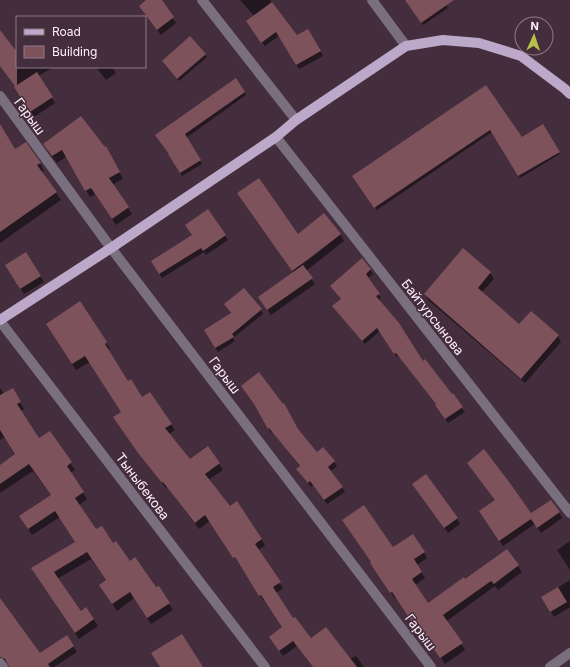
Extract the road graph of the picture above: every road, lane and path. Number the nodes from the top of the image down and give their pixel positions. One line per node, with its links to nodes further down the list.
1 (202, 0): 6 (street)
2 (372, 0): 3 (street)
3 (406, 46): 4 (main road); 6 (main road)
4 (570, 94)
5 (0, 96): 8 (street, Гарыш)
6 (296, 120): 7 (main road)
7 (276, 137): 8 (main road); 10 (street, Байтурсынова)
8 (112, 248): 9 (main road); 15 (street, Гарыш)
9 (0, 320): 14 (street, Тыныбекова)
10 (570, 513)
11 (570, 653): 16 (street)
12 (0, 663): 13 (street)
13 (3, 667)
14 (265, 667)
15 (431, 667)
16 (550, 667)

